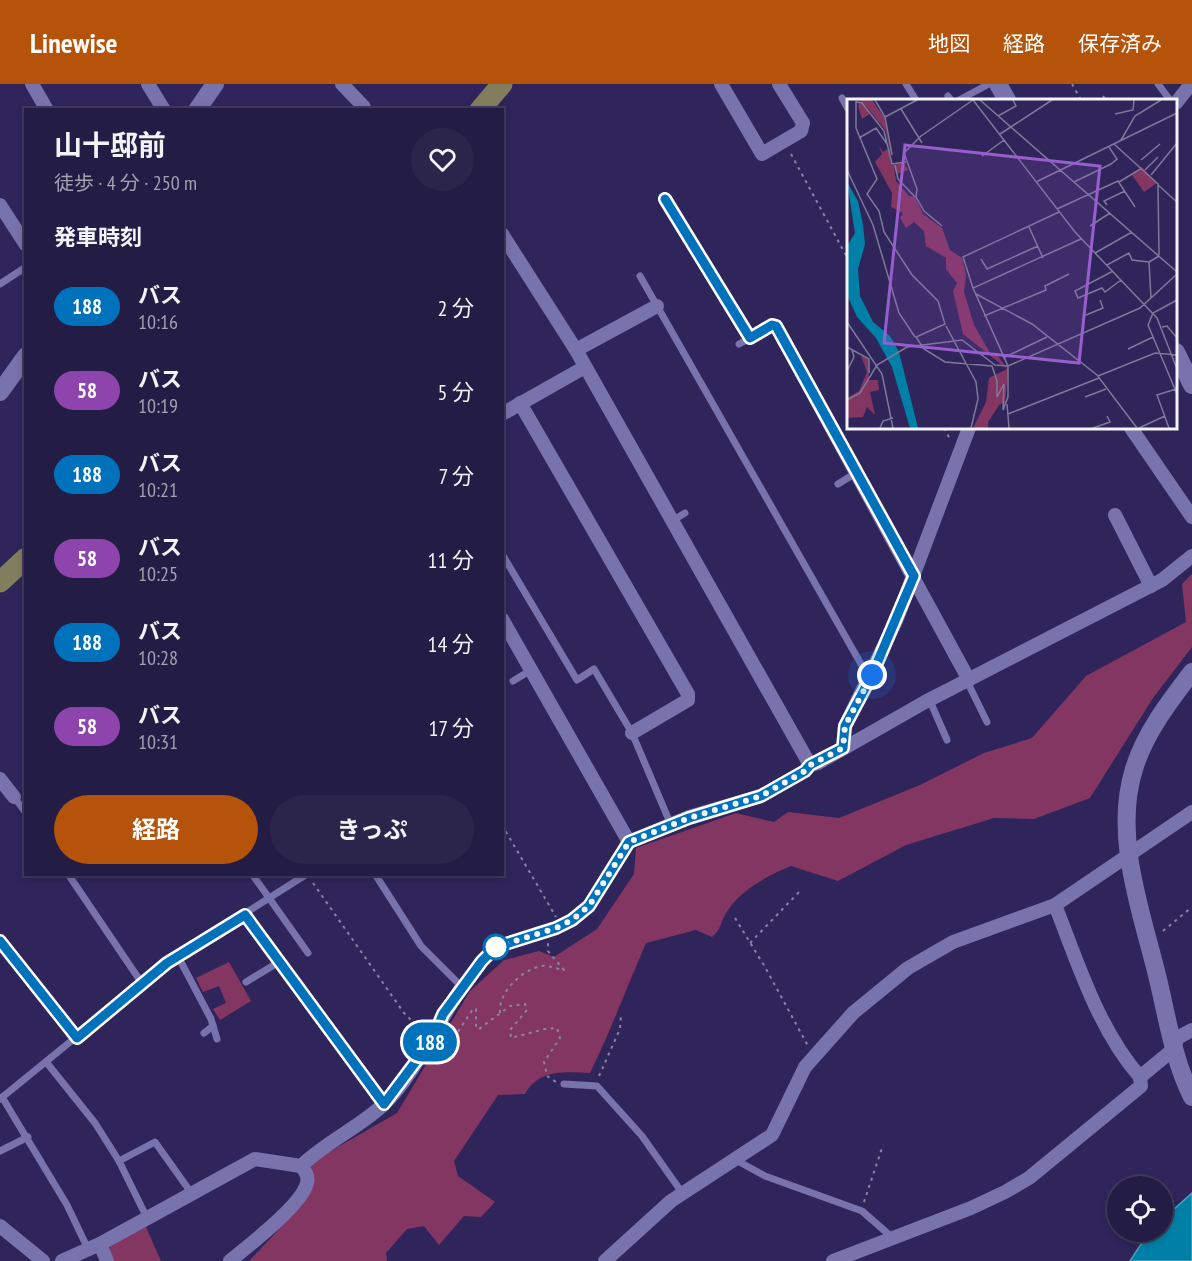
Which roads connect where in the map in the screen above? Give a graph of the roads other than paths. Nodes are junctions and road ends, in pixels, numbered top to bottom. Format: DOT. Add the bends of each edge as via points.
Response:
graph roads {
  1 [pos="32,84"];
  2 [pos="148,84"];
  3 [pos="215,84"];
  4 [pos="342,84"];
  5 [pos="502,84"];
  6 [pos="721,84"];
  7 [pos="779,84"];
  8 [pos="906,84"];
  9 [pos="1158,84"];
  10 [pos="1191,84"];
  11 [pos="1001,89"];
  12 [pos="842,98"];
  13 [pos="915,99"];
  14 [pos="963,99"];
  15 [pos="1169,99"];
  16 [pos="1177,102"];
  17 [pos="847,106"];
  18 [pos="364,107"];
  19 [pos="46,108"];
  20 [pos="163,108"];
  21 [pos="198,108"];
  22 [pos="482,108"];
  23 [pos="672,204"];
  24 [pos="0,205"];
  25 [pos="504,237"];
  26 [pos="24,242"];
  27 [pos="24,268"];
  28 [pos="640,276"];
  29 [pos="0,284"];
  30 [pos="657,306"];
  31 [pos="576,350"];
  32 [pos="1177,354"];
  33 [pos="24,359"];
  34 [pos="585,367"];
  35 [pos="1192,385"];
  36 [pos="0,392"];
  37 [pos="520,403"];
  38 [pos="504,413"];
  39 [pos="969,429"];
  40 [pos="1132,429"];
  41 [pos="856,473"];
  42 [pos="838,484"];
  43 [pos="685,513"];
  44 [pos="1192,518"];
  45 [pos="672,521"];
  46 [pos="1115,523"];
  47 [pos="1192,556"];
  48 [pos="504,557"];
  49 [pos="24,560"];
  50 [pos="914,576"];
  51 [pos="0,582"];
  52 [pos="1151,586"];
  53 [pos="504,624"];
  54 [pos="532,669"];
  55 [pos="1192,672"];
  56 [pos="872,675"];
  57 [pos="968,680"];
  58 [pos="513,681"];
  59 [pos="930,701"];
  60 [pos="984,720"];
  61 [pos="632,733"];
  62 [pos="947,740"];
  63 [pos="843,748"];
  64 [pos="810,765"];
  65 [pos="0,778"];
  66 [pos="14,797"];
  67 [pos="24,810"];
  68 [pos="1192,812"];
  69 [pos="671,825"];
  70 [pos="629,842"];
  71 [pos="69,876"];
  72 [pos="253,876"];
  73 [pos="305,876"];
  74 [pos="376,876"];
  75 [pos="268,899"];
  76 [pos="1055,905"];
  77 [pos="245,915"];
  78 [pos="0,941"];
  79 [pos="308,953"];
  80 [pos="176,957"];
  81 [pos="279,962"];
  82 [pos="141,982"];
  83 [pos="246,982"];
  84 [pos="462,987"];
  85 [pos="213,1026"];
  86 [pos="1192,1030"];
  87 [pos="204,1033"];
  88 [pos="77,1038"];
  89 [pos="217,1039"];
  90 [pos="1175,1048"];
  91 [pos="47,1063"];
  92 [pos="1140,1077"];
  93 [pos="564,1084"];
  94 [pos="1192,1097"];
  95 [pos="1,1098"];
  96 [pos="384,1104"];
  97 [pos="28,1137"];
  98 [pos="0,1151"];
  99 [pos="733,1158"];
  100 [pos="119,1161"];
  101 [pos="302,1166"];
  102 [pos="192,1194"];
  103 [pos="683,1194"];
  104 [pos="147,1218"];
  105 [pos="0,1227"];
  106 [pos="894,1239"];
  107 [pos="94,1247"];
  108 [pos="38,1259"];
  109 [pos="62,1261"];
  110 [pos="107,1261"];
  111 [pos="230,1261"];
  112 [pos="605,1261"];
  113 [pos="833,1261"];
  1 -- 19 [label="street"];
  2 -- 20 [label="street"];
  3 -- 21 [label="street"];
  4 -- 18 [label="street"];
  5 -- 22 [label="main road"];
  6 -- 7 [label="street" via="762,154 801,131 803,123"];
  8 -- 13 [label="lane"];
  9 -- 15 [label="lane"];
  10 -- 16 [label="street"];
  11 -- 14 [label="lane"];
  12 -- 17 [label="lane"];
  23 -- 41 [label="street" via="705,273 745,341 776,326"];
  24 -- 26 [label="street"];
  25 -- 31 [label="street"];
  27 -- 29 [label="lane"];
  28 -- 30 [label="lane"];
  30 -- 31 [label="street"];
  30 -- 56 [label="lane" via="817,590 861,664"];
  31 -- 34 [label="street"];
  32 -- 35 [label="street"];
  33 -- 36 [label="street"];
  34 -- 37 [label="street"];
  34 -- 45 [label="street"];
  37 -- 38 [label="street"];
  37 -- 61 [label="street" via="688,694 688,700"];
  39 -- 50 [label="street"];
  40 -- 44 [label="street"];
  41 -- 42 [label="lane"];
  41 -- 50 [label="street"];
  43 -- 45 [label="lane"];
  45 -- 64 [label="street"];
  46 -- 52 [label="street"];
  47 -- 52 [label="street"];
  48 -- 61 [label="lane" via="578,680 594,669"];
  49 -- 51 [label="main road"];
  50 -- 56 [label="street"];
  50 -- 57 [label="street"];
  52 -- 57 [label="street"];
  53 -- 54 [label="street"];
  54 -- 58 [label="lane"];
  54 -- 70 [label="street"];
  55 -- 90 [label="street" via="1144,742 1127,801 1131,868"];
  56 -- 63 [label="street" via="845,726"];
  57 -- 59 [label="street"];
  57 -- 60 [label="lane"];
  59 -- 62 [label="lane"];
  59 -- 63 [label="street"];
  61 -- 69 [label="lane"];
  63 -- 64 [label="street"];
  64 -- 69 [label="street" via="761,796"];
  65 -- 66 [label="street"];
  66 -- 67 [label="lane"];
  68 -- 76 [label="street"];
  69 -- 70 [label="street"];
  70 -- 84 [label="lane" via="589,906 572,920 496,947"];
  71 -- 82 [label="lane"];
  72 -- 75 [label="lane"];
  73 -- 75 [label="lane"];
  74 -- 84 [label="lane" via="421,946"];
  75 -- 77 [label="lane"];
  75 -- 79 [label="lane"];
  76 -- 92 [label="street" via="1104,1023"];
  76 -- 99 [label="street" via="932,953 908,968 853,1013 805,1067 772,1135"];
  77 -- 80 [label="lane"];
  77 -- 81 [label="lane"];
  78 -- 88 [label="lane"];
  80 -- 82 [label="lane"];
  80 -- 85 [label="lane"];
  81 -- 83 [label="lane"];
  81 -- 96 [label="lane"];
  82 -- 88 [label="lane"];
  84 -- 96 [label="street" via="443,1014 432,1040"];
  85 -- 87 [label="lane"];
  85 -- 89 [label="lane"];
  86 -- 90 [label="street" via="1177,1038"];
  88 -- 91 [label="lane"];
  90 -- 92 [label="street"];
  90 -- 94 [label="street"];
  91 -- 95 [label="lane"];
  91 -- 100 [label="lane" via="95,1123"];
  92 -- 106 [label="street" via="1141,1086 1029,1178 971,1208"];
  93 -- 103 [label="lane" via="597,1086 642,1136"];
  95 -- 97 [label="lane"];
  96 -- 101 [label="street"];
  97 -- 98 [label="lane"];
  97 -- 107 [label="lane"];
  99 -- 103 [label="street"];
  99 -- 106 [label="lane" via="765,1176 862,1211"];
  100 -- 102 [label="lane" via="155,1142"];
  100 -- 104 [label="lane"];
  101 -- 102 [label="street" via="255,1159"];
  101 -- 111 [label="street" via="308,1176 307,1185 295,1203"];
  102 -- 104 [label="street"];
  103 -- 112 [label="street"];
  104 -- 107 [label="street"];
  105 -- 108 [label="street"];
  106 -- 113 [label="street"];
  107 -- 109 [label="street"];
  107 -- 110 [label="street"];
}
